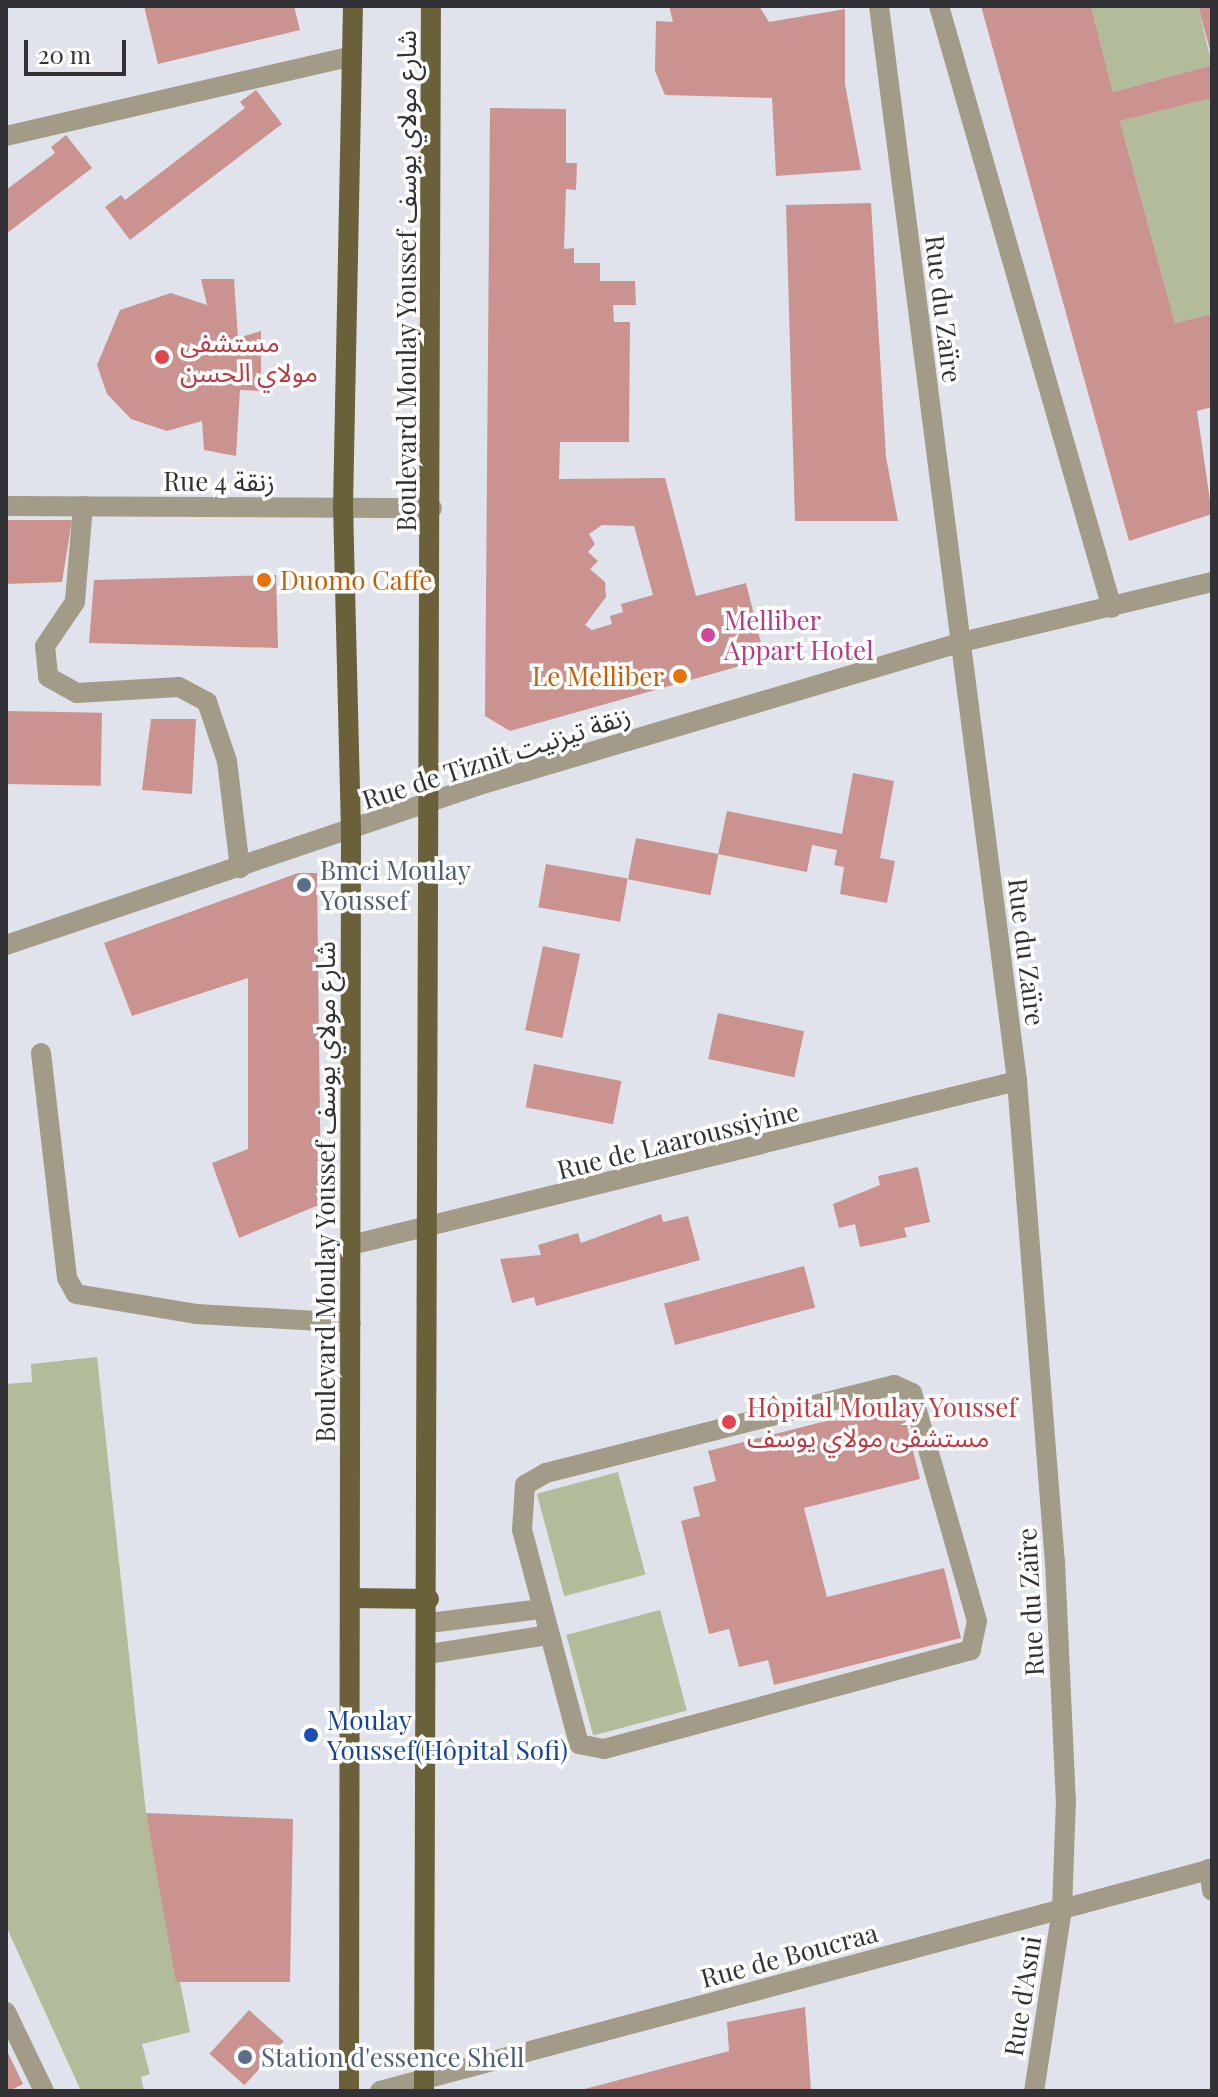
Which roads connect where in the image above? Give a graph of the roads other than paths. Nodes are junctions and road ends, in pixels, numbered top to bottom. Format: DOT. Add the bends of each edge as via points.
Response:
graph roads {
  1 [pos="353,6"];
  2 [pos="431,6"];
  3 [pos="879,6"];
  4 [pos="939,6"];
  5 [pos="352,56"];
  6 [pos="6,136"];
  7 [pos="6,506"];
  8 [pos="83,506"];
  9 [pos="343,507"];
  10 [pos="432,508"];
  11 [pos="1212,582"];
  12 [pos="1112,608"];
  13 [pos="962,642"];
  14 [pos="434,802"];
  15 [pos="351,832"];
  16 [pos="240,868"];
  17 [pos="6,945"];
  18 [pos="41,1053"];
  19 [pos="1017,1081"];
  20 [pos="431,1229"];
  21 [pos="351,1245"];
  22 [pos="351,1323"];
  23 [pos="351,1598"];
  24 [pos="429,1599"];
  25 [pos="542,1609"];
  26 [pos="429,1623"];
  27 [pos="548,1635"];
  28 [pos="429,1654"];
  29 [pos="1210,1869"];
  30 [pos="1212,1891"];
  31 [pos="1062,1909"];
  32 [pos="6,2012"];
  33 [pos="424,2085"];
  34 [pos="44,2091"];
  35 [pos="349,2091"];
  36 [pos="380,2091"];
  37 [pos="1034,2091"];
  1 -- 5 [label="main road, Boulevard Moulay Youssef شارع مولاي يوسف"];
  2 -- 10 [label="main road, Boulevard Moulay Youssef شارع مولاي يوسف"];
  3 -- 13 [label="street, Rue du Zaïre"];
  4 -- 12 [label="street"];
  5 -- 6 [label="street"];
  5 -- 9 [label="main road, Boulevard Moulay Youssef شارع مولاي يوسف"];
  7 -- 8 [label="street, Rue 4 زنقة"];
  8 -- 9 [label="street, Rue 4 زنقة"];
  8 -- 16 [label="street" via="75,602 45,646 48,677 77,693 179,687 207,702 227,761"];
  9 -- 10 [label="street, Rue 4 زنقة"];
  9 -- 15 [label="main road, Boulevard Moulay Youssef شارع مولاي يوسف"];
  10 -- 14 [label="main road, Boulevard Moulay Youssef شارع مولاي يوسف"];
  11 -- 12 [label="street, Rue de Tiznit زنقة تيزنيت"];
  12 -- 13 [label="street, Rue de Tiznit زنقة تيزنيت"];
  13 -- 14 [label="street, Rue de Tiznit زنقة تيزنيت"];
  13 -- 19 [label="street, Rue du Zaïre"];
  14 -- 15 [label="street, Rue de Tiznit زنقة تيزنيت"];
  14 -- 20 [label="main road, Boulevard Moulay Youssef شارع مولاي يوسف"];
  15 -- 16 [label="street, Rue de Tiznit زنقة تيزنيت"];
  15 -- 21 [label="main road, Boulevard Moulay Youssef شارع مولاي يوسف"];
  16 -- 17 [label="street, Rue de Tiznit زنقة تيزنيت"];
  18 -- 22 [label="street" via="67,1278 76,1294 183,1313"];
  19 -- 20 [label="street, Rue de Laaroussiyine"];
  19 -- 31 [label="street, Rue du Zaïre" via="1055,1562 1066,1800"];
  20 -- 21 [label="street, Rue de Laaroussiyine"];
  20 -- 24 [label="main road, Boulevard Moulay Youssef شارع مولاي يوسف"];
  21 -- 22 [label="main road, Boulevard Moulay Youssef شارع مولاي يوسف"];
  22 -- 23 [label="main road, Boulevard Moulay Youssef شارع مولاي يوسف"];
  23 -- 24 [label="main road"];
  23 -- 35 [label="main road, Boulevard Moulay Youssef شارع مولاي يوسف"];
  24 -- 26 [label="main road, Boulevard Moulay Youssef شارع مولاي يوسف"];
  25 -- 26 [label="street"];
  25 -- 27 [label="street"];
  25 -- 27 [label="street" via="520,1512 525,1485 535,1477 894,1385 912,1393 978,1633 971,1650 604,1749 579,1744 574,1735"];
  26 -- 28 [label="main road, Boulevard Moulay Youssef شارع مولاي يوسف"];
  27 -- 28 [label="street"];
  28 -- 33 [label="main road, Boulevard Moulay Youssef شارع مولاي يوسف"];
  29 -- 30 [label="street"];
  29 -- 31 [label="street, Rue de Boucraa"];
  31 -- 33 [label="street, Rue de Boucraa"];
  31 -- 37 [label="street, Rue d'Asni"];
  32 -- 34 [label="street"];
  33 -- 36 [label="street, Rue de Boucraa"];
}
